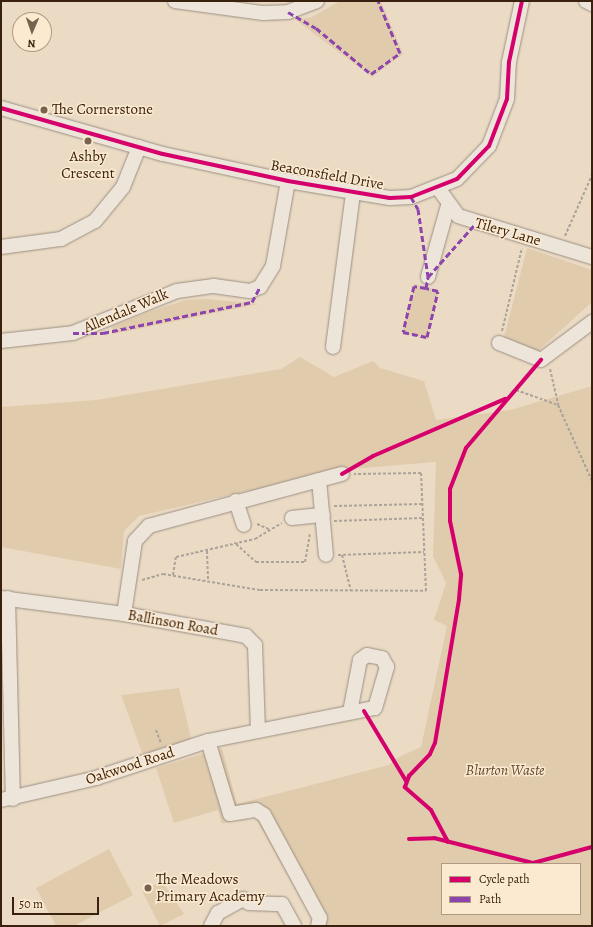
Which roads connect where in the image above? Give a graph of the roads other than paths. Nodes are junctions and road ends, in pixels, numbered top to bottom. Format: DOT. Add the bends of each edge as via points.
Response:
graph roads {
  1 [pos="175,1"];
  2 [pos="317,1"];
  3 [pos="522,1"];
  4 [pos="586,1"];
  5 [pos="592,4"];
  6 [pos="1,108"];
  7 [pos="139,147"];
  8 [pos="288,181"];
  9 [pos="438,188"];
  10 [pos="353,194"];
  11 [pos="448,206"];
  12 [pos="1,248"];
  13 [pos="592,257"];
  14 [pos="428,277"];
  15 [pos="592,322"];
  16 [pos="1,341"];
  17 [pos="499,343"];
  18 [pos="333,347"];
  19 [pos="342,474"];
  20 [pos="319,480"];
  21 [pos="236,501"];
  22 [pos="320,515"];
  23 [pos="292,518"];
  24 [pos="244,525"];
  25 [pos="326,555"];
  26 [pos="4,598"];
  27 [pos="124,614"];
  28 [pos="6,699"];
  29 [pos="350,712"];
  30 [pos="258,731"];
  31 [pos="208,741"];
  32 [pos="7,799"];
  33 [pos="211,926"];
  34 [pos="294,926"];
  35 [pos="318,926"];
  1 -- 2 [label="street" via="263,13 288,12"];
  3 -- 9 [label="street, Beaconsfield Drive" via="509,62 507,98 499,125 476,163"];
  4 -- 5 [label="street"];
  6 -- 7 [label="street, Beaconsfield Drive"];
  7 -- 8 [label="street, Beaconsfield Drive"];
  7 -- 12 [label="street" via="123,187 95,221 61,239"];
  8 -- 10 [label="street, Beaconsfield Drive"];
  8 -- 16 [label="street, Allendale Walk" via="273,266 260,286 250,291 214,286 177,291 73,334"];
  9 -- 10 [label="street, Beaconsfield Drive" via="390,198"];
  9 -- 11 [label="street, Tilery Lane"];
  10 -- 18 [label="street"];
  11 -- 13 [label="street, Tilery Lane" via="458,216 475,224"];
  11 -- 14 [label="street"];
  15 -- 17 [label="street" via="541,360"];
  19 -- 20 [label="street"];
  20 -- 21 [label="street"];
  20 -- 22 [label="street"];
  21 -- 24 [label="street"];
  21 -- 27 [label="street" via="149,526 138,535"];
  22 -- 23 [label="street"];
  22 -- 25 [label="street"];
  26 -- 27 [label="street, Ballinson Road"];
  26 -- 28 [label="street"];
  27 -- 30 [label="street, Ballinson Road" via="250,639 255,645"];
  28 -- 32 [label="street"];
  29 -- 30 [label="street, Oakwood Road"];
  30 -- 31 [label="street, Oakwood Road"];
  31 -- 32 [label="street, Oakwood Road" via="96,778"];
  31 -- 35 [label="street" via="230,814 256,810 264,815 320,918"];
  33 -- 34 [label="street" via="218,913 242,899 249,903 270,901 282,904"];
}
